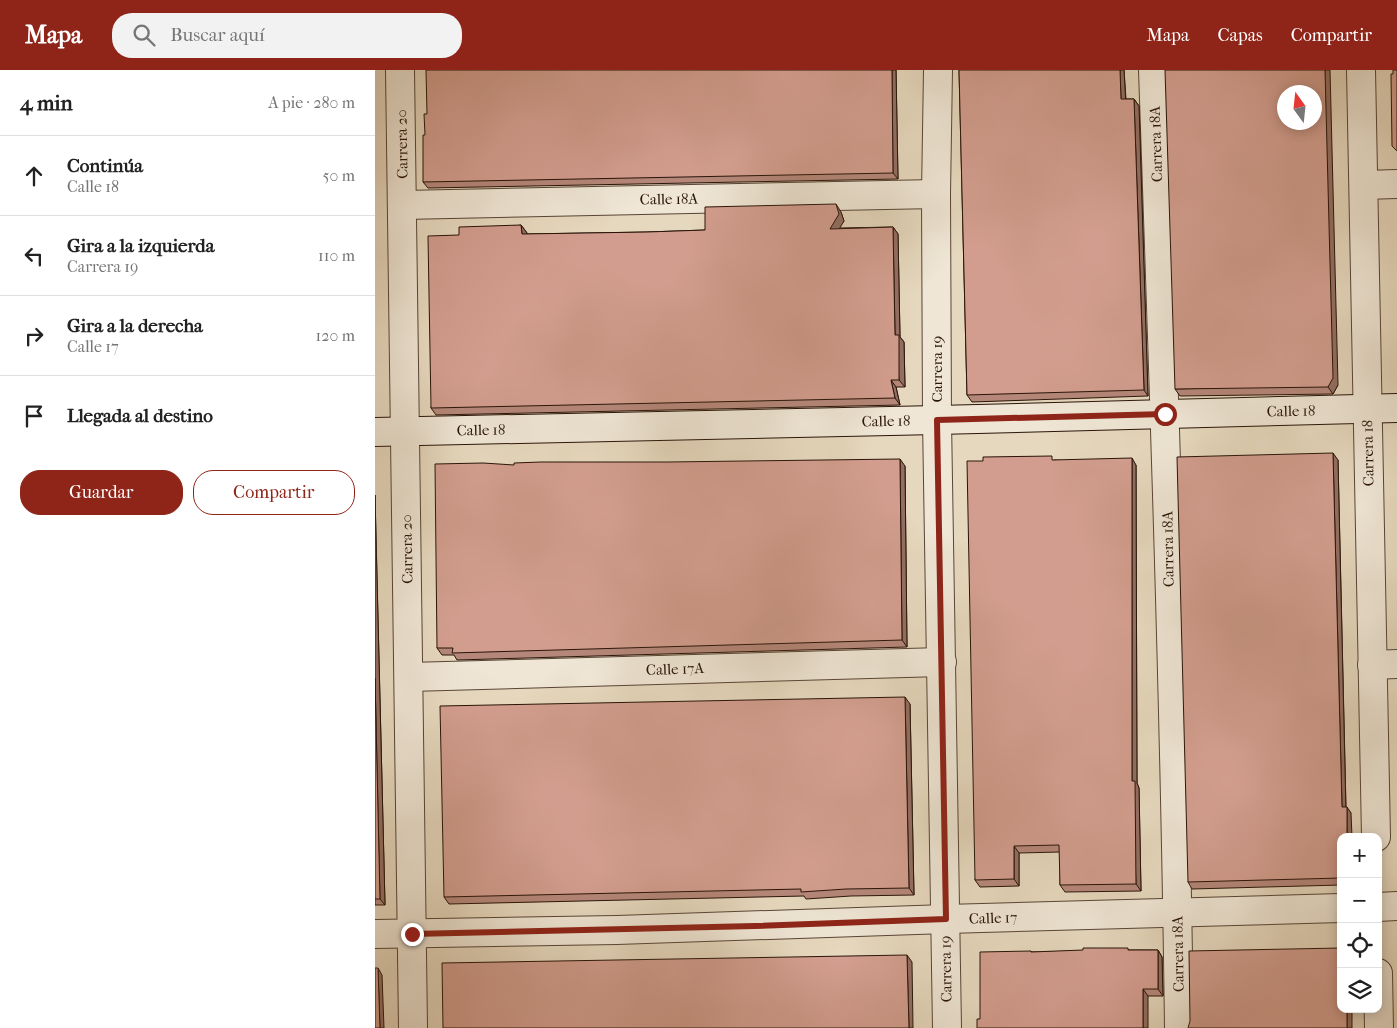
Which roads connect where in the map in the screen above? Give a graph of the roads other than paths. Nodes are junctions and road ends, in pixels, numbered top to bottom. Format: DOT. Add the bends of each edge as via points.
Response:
graph roads {
  1 [pos="400,70"];
  2 [pos="938,70"];
  3 [pos="1153,70"];
  4 [pos="1361,70"];
  5 [pos="1364,184"];
  6 [pos="1397,184"];
  7 [pos="936,194"];
  8 [pos="403,205"];
  9 [pos="1397,408"];
  10 [pos="1368,409"];
  11 [pos="1165,414"];
  12 [pos="937,420"];
  13 [pos="375,432"];
  14 [pos="405,432"];
  15 [pos="942,662"];
  16 [pos="1385,664"];
  17 [pos="409,676"];
  18 [pos="1376,833"];
  19 [pos="1397,906"];
  20 [pos="1382,907"];
  21 [pos="1337,908"];
  22 [pos="1177,912"];
  23 [pos="946,919"];
  24 [pos="375,934"];
  25 [pos="412,934"];
  26 [pos="1379,1013"];
  27 [pos="413,1028"];
  28 [pos="947,1028"];
  29 [pos="1179,1028"];
  30 [pos="1379,1028"];
  1 -- 8 [label="street, Carrera 20"];
  2 -- 7 [label="street, Carrera 19"];
  3 -- 11 [label="street, Carrera 18A"];
  4 -- 5 [label="street, Carrera 18"];
  5 -- 6 [label="street"];
  5 -- 10 [label="street, Carrera 18"];
  7 -- 8 [label="street, Calle 18A"];
  7 -- 12 [label="street, Carrera 19"];
  8 -- 14 [label="street, Carrera 20"];
  9 -- 10 [label="street, Calle 18"];
  10 -- 11 [label="street, Calle 18"];
  10 -- 16 [label="street, Carrera 18"];
  11 -- 12 [label="street, Calle 18"];
  11 -- 22 [label="street, Carrera 18A"];
  12 -- 14 [label="street, Calle 18"];
  12 -- 15 [label="street, Carrera 19"];
  13 -- 14 [label="street, Calle 18"];
  14 -- 17 [label="street, Carrera 20"];
  15 -- 17 [label="street, Calle 17A"];
  15 -- 23 [label="street, Carrera 19"];
  16 -- 18 [label="street, Carrera 18"];
  17 -- 25 [label="street, Carrera 20"];
  19 -- 20 [label="street"];
  21 -- 22 [label="street, Calle 17"];
  22 -- 23 [label="street, Calle 17"];
  22 -- 29 [label="street, Carrera 18A"];
  23 -- 25 [label="street, Calle 17"];
  23 -- 28 [label="street, Carrera 19"];
  24 -- 25 [label="street, Calle 17"];
  25 -- 27 [label="street, Carrera 20"];
  26 -- 30 [label="street"];
}
